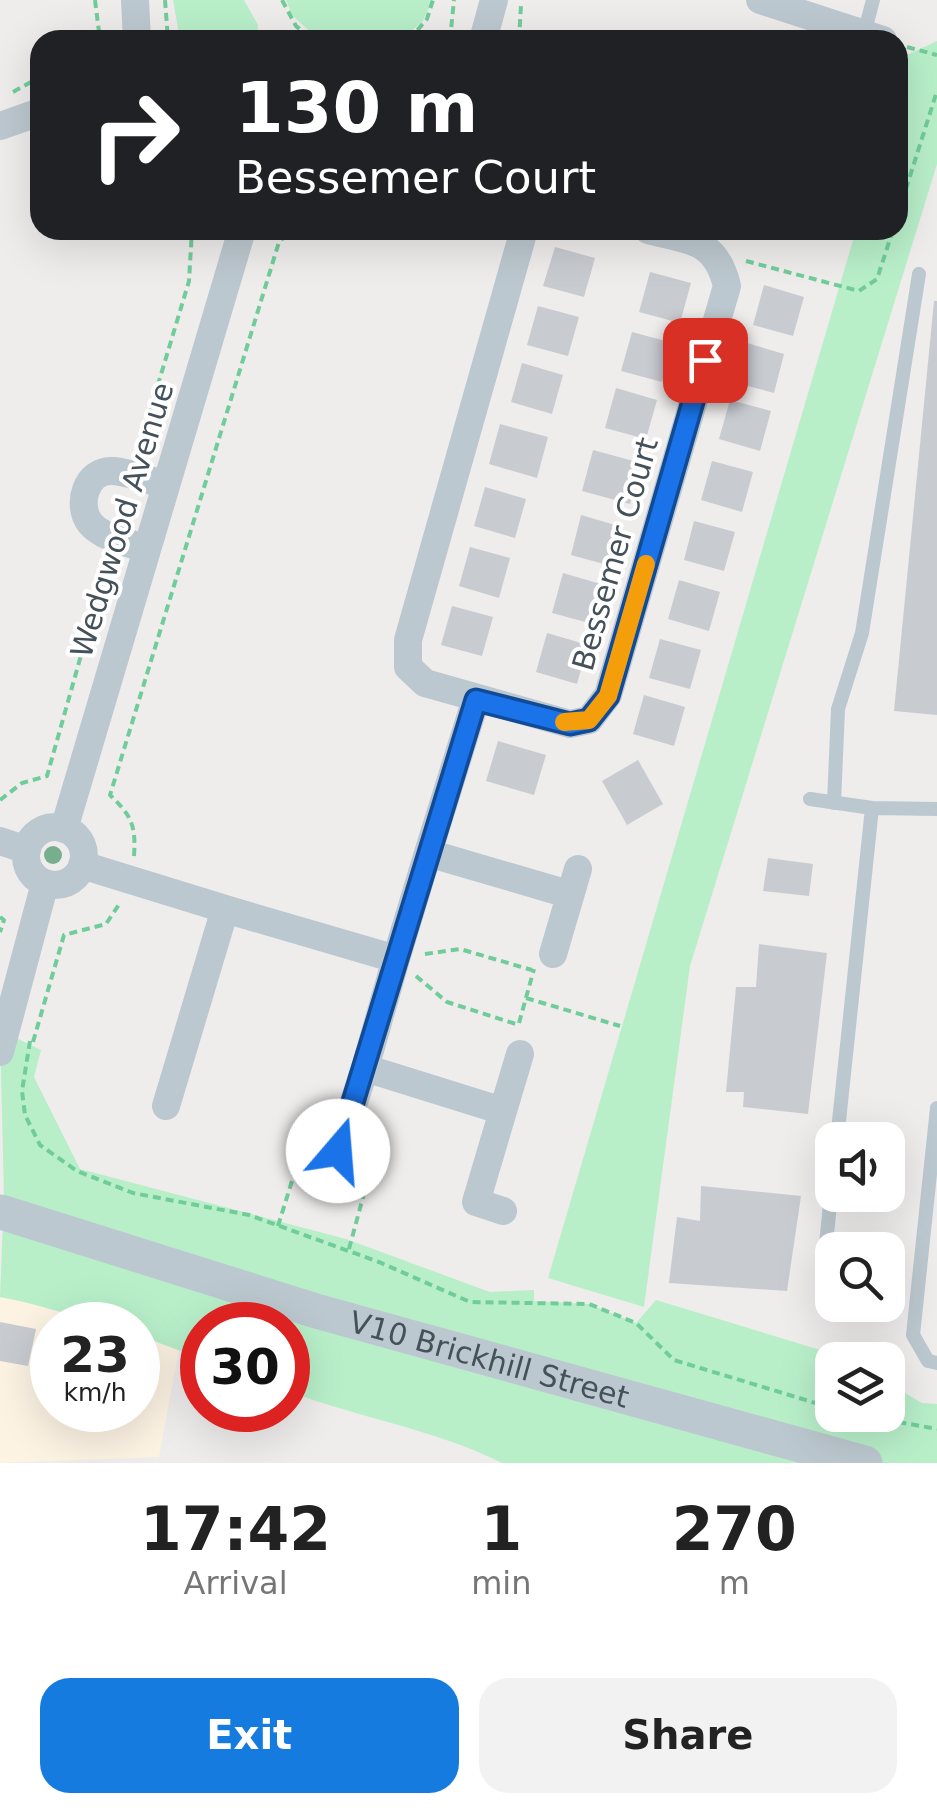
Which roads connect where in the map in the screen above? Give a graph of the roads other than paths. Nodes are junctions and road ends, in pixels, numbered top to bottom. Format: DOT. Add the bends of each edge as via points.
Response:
graph roads {
  1 [pos="134,0"];
  2 [pos="494,0"];
  3 [pos="760,0"];
  4 [pos="873,0"];
  5 [pos="136,30"];
  6 [pos="486,30"];
  7 [pos="852,30"];
  8 [pos="873,30"];
  9 [pos="30,116"];
  10 [pos="0,126"];
  11 [pos="239,240"];
  12 [pos="521,240"];
  13 [pos="684,240"];
  14 [pos="919,274"];
  15 [pos="166,486"];
  16 [pos="147,549"];
  17 [pos="476,700"];
  18 [pos="810,799"];
  19 [pos="834,802"];
  20 [pos="872,808"];
  21 [pos="937,809"];
  22 [pos="64,828"];
  23 [pos="13,846"];
  24 [pos="428,854"];
  25 [pos="82,865"];
  26 [pos="45,884"];
  27 [pos="225,909"];
  28 [pos="396,959"];
  29 [pos="543,963"];
  30 [pos="13,1042"];
  31 [pos="520,1054"];
  32 [pos="365,1068"];
  33 [pos="166,1106"];
  34 [pos="937,1108"];
  35 [pos="503,1111"];
  36 [pos="839,1122"];
  37 [pos="338,1151"];
  38 [pos="303,1157"];
  39 [pos="368,1162"];
  40 [pos="0,1179"];
  41 [pos="503,1211"];
  42 [pos="1,1213"];
  43 [pos="937,1364"];
  44 [pos="865,1463"];
  1 -- 5 [label="street"];
  2 -- 6 [label="street"];
  3 -- 7 [label="street"];
  4 -- 8 [label="lane"];
  9 -- 10 [label="street"];
  11 -- 15 [label="street, Wedgwood Avenue"];
  12 -- 17 [label="street, Bessemer Court" via="408,640 408,667 425,683"];
  13 -- 17 [label="street, Bessemer Court" via="705,246 721,261 727,286 608,696 589,720 570,724"];
  14 -- 19 [label="lane" via="862,633 838,709"];
  15 -- 16 [label="street, Wedgwood Avenue"];
  15 -- 16 [label="street" via="114,470 93,478 86,489 90,523"];
  16 -- 22 [label="street, Wedgwood Avenue"];
  17 -- 24 [label="street"];
  18 -- 19 [label="lane"];
  19 -- 20 [label="lane"];
  20 -- 21 [label="lane"];
  20 -- 36 [label="lane"];
  22 -- 23 [label="street"];
  22 -- 25 [label="street" via="78,839"];
  23 -- 26 [label="street"];
  24 -- 28 [label="street"];
  24 -- 29 [label="street" via="574,881"];
  25 -- 26 [label="street" via="68,882"];
  25 -- 27 [label="street"];
  26 -- 30 [label="street"];
  27 -- 28 [label="street"];
  27 -- 33 [label="street"];
  28 -- 32 [label="street"];
  31 -- 35 [label="street"];
  32 -- 35 [label="street"];
  32 -- 37 [label="street"];
  34 -- 43 [label="lane" via="914,1336 928,1361"];
  35 -- 41 [label="street" via="476,1202"];
  37 -- 38 [label="street"];
  37 -- 39 [label="street"];
  40 -- 42 [label="street"];
  42 -- 44 [label="street, V10 Brickhill Street" via="316,1311"];
}
